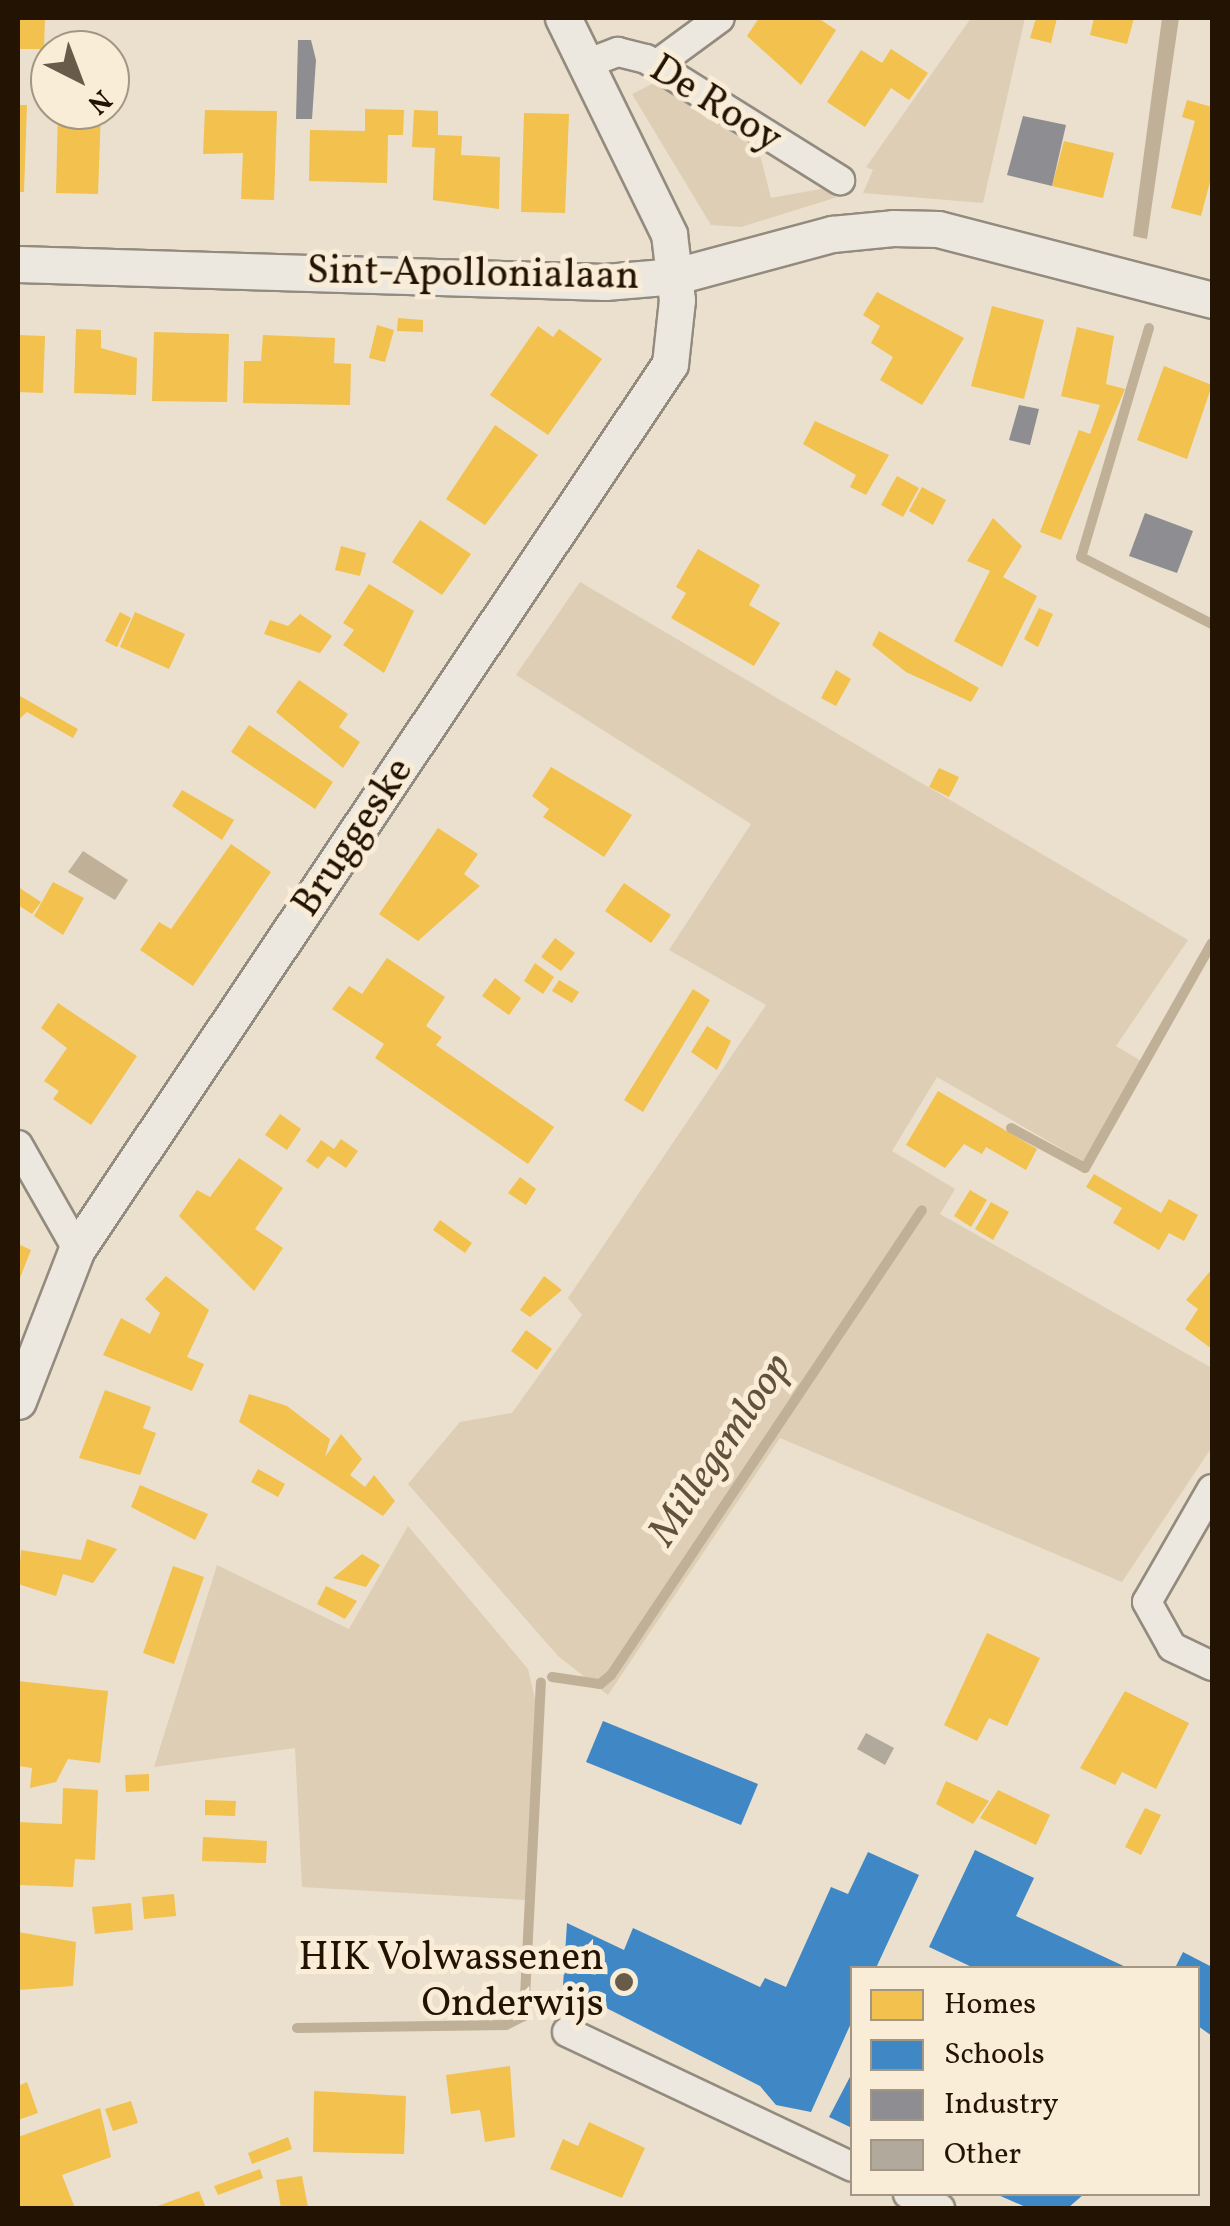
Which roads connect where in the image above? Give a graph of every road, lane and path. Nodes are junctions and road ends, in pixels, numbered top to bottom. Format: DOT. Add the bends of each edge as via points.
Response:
graph roads {
  1 [pos="563,18"];
  2 [pos="720,18"];
  3 [pos="586,64"];
  4 [pos="656,65"];
  5 [pos="840,180"];
  6 [pos="18,264"];
  7 [pos="676,276"];
  8 [pos="1212,300"];
  9 [pos="18,1145"];
  10 [pos="77,1249"];
  11 [pos="18,1401"];
  12 [pos="1212,1489"];
  13 [pos="1212,1666"];
  14 [pos="567,2032"];
  15 [pos="850,2167"];
  16 [pos="913,2196"];
  17 [pos="940,2208"];
  1 -- 3 [label="street, De Rooy"];
  2 -- 4 [label="street"];
  3 -- 4 [label="street, De Rooy" via="618,52"];
  3 -- 7 [label="street, De Rooy" via="659,202"];
  4 -- 5 [label="street, De Rooy"];
  6 -- 7 [label="street, Sint-Apollonialaan" via="605,282"];
  7 -- 8 [label="street, Sint-Apollonialaan" via="832,234 938,229"];
  7 -- 10 [label="street, Bruggeske" via="677,338 659,385"];
  9 -- 10 [label="street"];
  10 -- 11 [label="street, Bruggeske"];
  12 -- 13 [label="street" via="1147,1602 1172,1647"];
  14 -- 15 [label="street"];
  16 -- 17 [label="street"];
}
